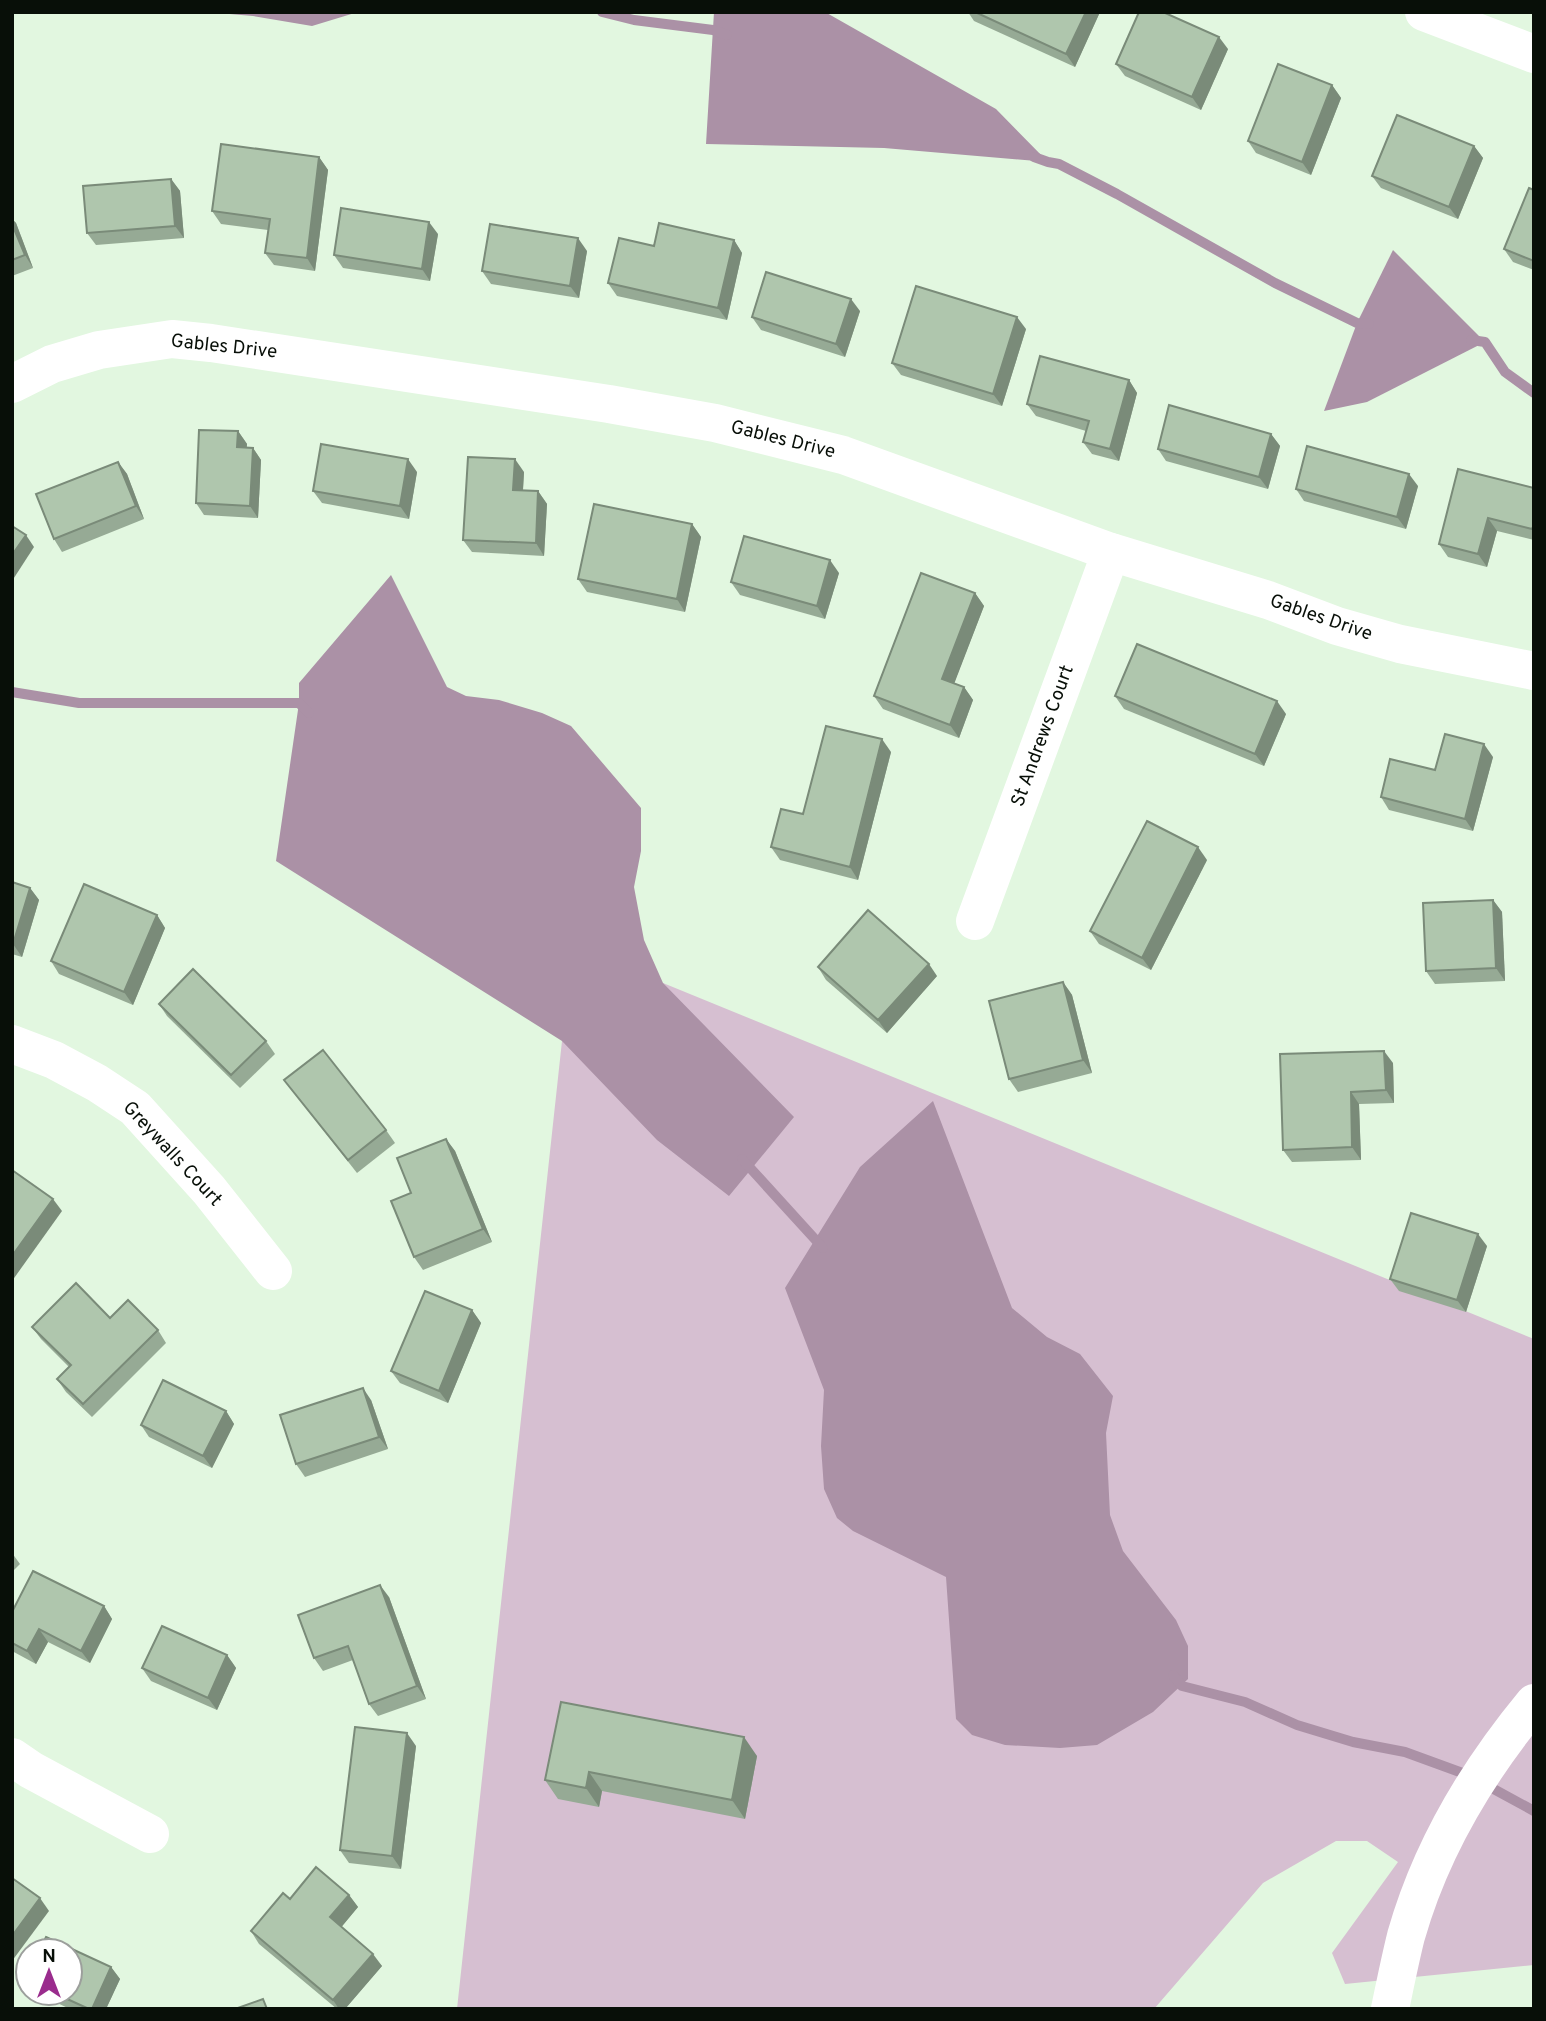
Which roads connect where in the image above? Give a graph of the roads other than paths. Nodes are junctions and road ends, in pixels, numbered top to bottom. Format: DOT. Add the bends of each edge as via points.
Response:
graph roads {
  1 [pos="1424,12"];
  2 [pos="1534,54"];
  3 [pos="12,384"];
  4 [pos="1111,552"];
  5 [pos="1534,671"];
  6 [pos="975,920"];
  7 [pos="12,1044"];
  8 [pos="273,1271"];
  9 [pos="1534,1703"];
  10 [pos="12,1757"];
  11 [pos="150,1834"];
  12 [pos="1390,2009"];
  1 -- 2 [label="street"];
  3 -- 4 [label="street, Gables Drive" via="99,349 172,339 211,343 715,423 843,455"];
  4 -- 5 [label="street, Gables Drive" via="1400,644"];
  4 -- 6 [label="street, St Andrews Court"];
  7 -- 8 [label="street, Greywalls Court" via="54,1060 135,1108"];
  9 -- 12 [label="street" via="1464,1799 1431,1865 1407,1935"];
  10 -- 11 [label="street"];
}
